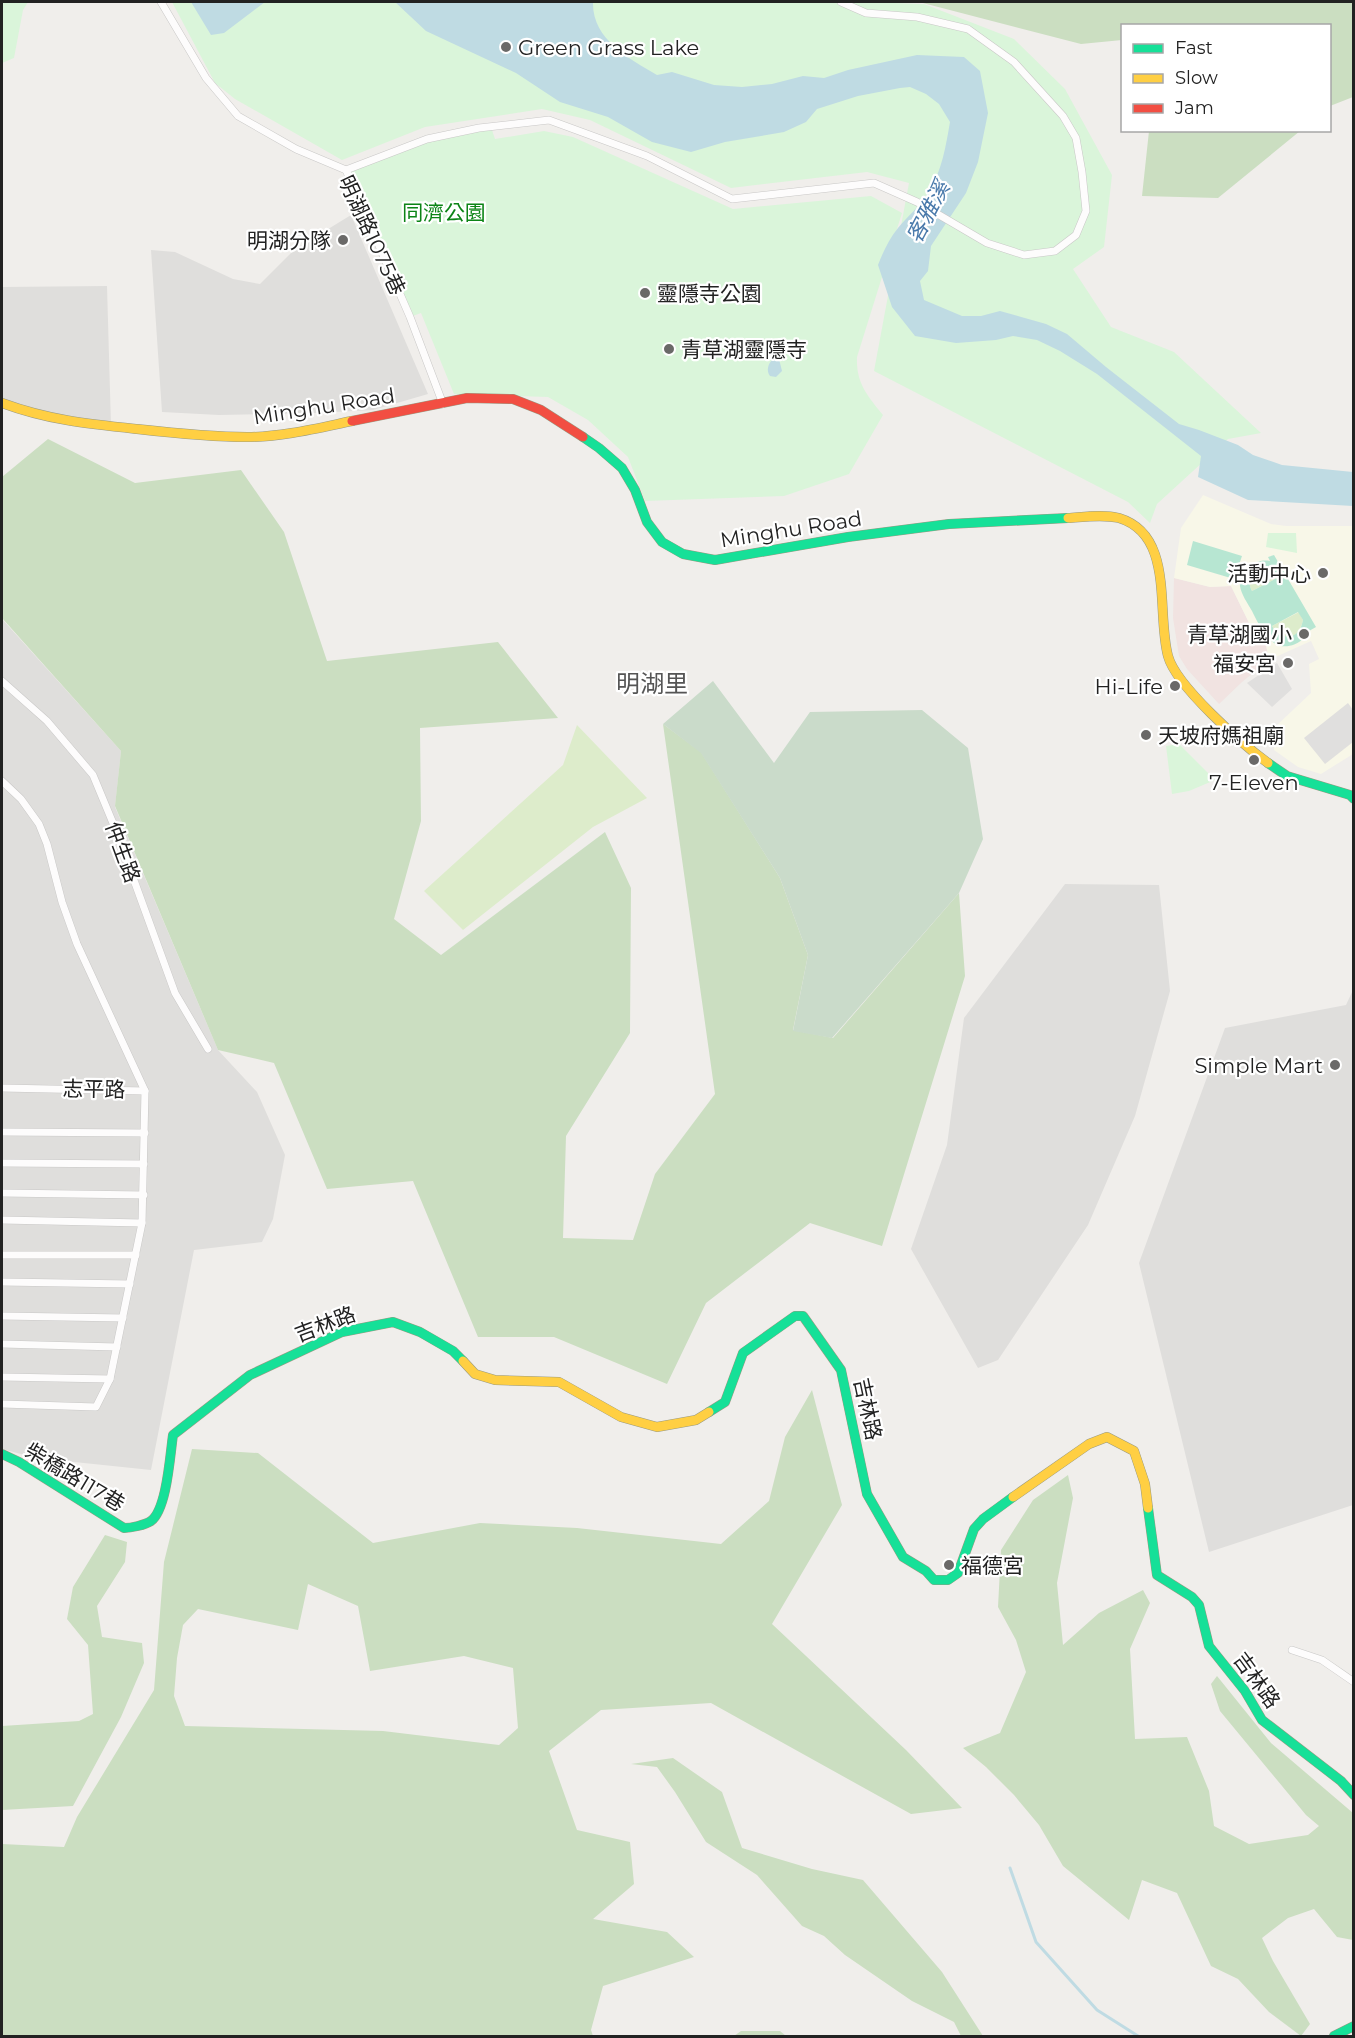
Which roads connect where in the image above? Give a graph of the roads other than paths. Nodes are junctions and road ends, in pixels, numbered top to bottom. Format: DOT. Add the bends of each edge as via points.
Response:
graph roads {
  1 [pos="161,2"];
  2 [pos="841,2"];
  3 [pos="346,170"];
  4 [pos="2,403"];
  5 [pos="443,404"];
  6 [pos="2,681"];
  7 [pos="2,781"];
  8 [pos="1353,799"];
  9 [pos="208,1049"];
  10 [pos="2,1088"];
  11 [pos="145,1091"];
  12 [pos="2,1132"];
  13 [pos="145,1133"];
  14 [pos="2,1163"];
  15 [pos="144,1164"];
  16 [pos="2,1193"];
  17 [pos="144,1195"];
  18 [pos="2,1220"];
  19 [pos="142,1223"];
  20 [pos="2,1255"];
  21 [pos="136,1255"];
  22 [pos="2,1282"];
  23 [pos="130,1284"];
  24 [pos="2,1316"];
  25 [pos="123,1318"];
  26 [pos="2,1344"];
  27 [pos="117,1347"];
  28 [pos="2,1377"];
  29 [pos="110,1379"];
  30 [pos="2,1404"];
  31 [pos="2,1454"];
  32 [pos="130,1528"];
  33 [pos="1292,1650"];
  34 [pos="1353,1682"];
  35 [pos="1353,1795"];
  36 [pos="1353,2026"];
  37 [pos="1334,2037"];
  1 -- 3 [label="street, 明湖路1075巷" via="206,78 238,116 296,149"];
  2 -- 3 [label="street" via="866,13 916,17 968,29 1014,62 1063,116 1076,138 1086,211 1076,235 1055,251 1024,255 987,243 917,202 874,183 732,199 647,156 549,120 427,139"];
  3 -- 5 [label="street, 明湖路1075巷"];
  4 -- 5 [label="street, Minghu Road" via="64,422 249,437"];
  5 -- 8 [label="street, Minghu Road" via="467,398 513,399 541,410 622,468 647,522 662,542 683,554 715,560 949,524 1088,516 1118,518 1137,527 1149,539 1156,555 1168,658 1189,691 1247,748 1287,776"];
  6 -- 9 [label="street, 仲生路" via="47,721 93,775 175,993"];
  7 -- 11 [label="street" via="39,824 77,944"];
  10 -- 11 [label="street, 志平路"];
  11 -- 13 [label="street, 志平路"];
  12 -- 13 [label="street, 志平路"];
  13 -- 15 [label="street, 志平路"];
  14 -- 15 [label="street"];
  15 -- 17 [label="street, 志平路"];
  16 -- 17 [label="street"];
  17 -- 19 [label="street, 志平路"];
  18 -- 19 [label="street"];
  19 -- 21 [label="street, 志平路"];
  20 -- 21 [label="street"];
  21 -- 23 [label="street, 志平路"];
  22 -- 23 [label="street"];
  23 -- 25 [label="street, 志平路"];
  24 -- 25 [label="street"];
  25 -- 27 [label="street, 志平路"];
  26 -- 27 [label="street"];
  27 -- 29 [label="street, 志平路"];
  28 -- 29 [label="street"];
  29 -- 30 [label="street, 志平路" via="96,1407"];
  31 -- 32 [label="street, 柴橋路117巷" via="124,1528"];
  32 -- 35 [label="street, 吉林路" via="151,1521 161,1506 173,1435 250,1376 342,1332 393,1322 420,1332 453,1352 475,1374 495,1380 559,1382 621,1417 657,1428 696,1420 725,1402 742,1353 795,1316 803,1316 842,1370 867,1494 903,1557 934,1580 948,1580 958,1573 974,1529 982,1520 1089,1444 1107,1437 1134,1451 1145,1484 1157,1575 1199,1605 1209,1646 1245,1690 1262,1720 1341,1781"];
  33 -- 34 [label="street" via="1322,1660"];
  36 -- 37 [label="street"];
}
